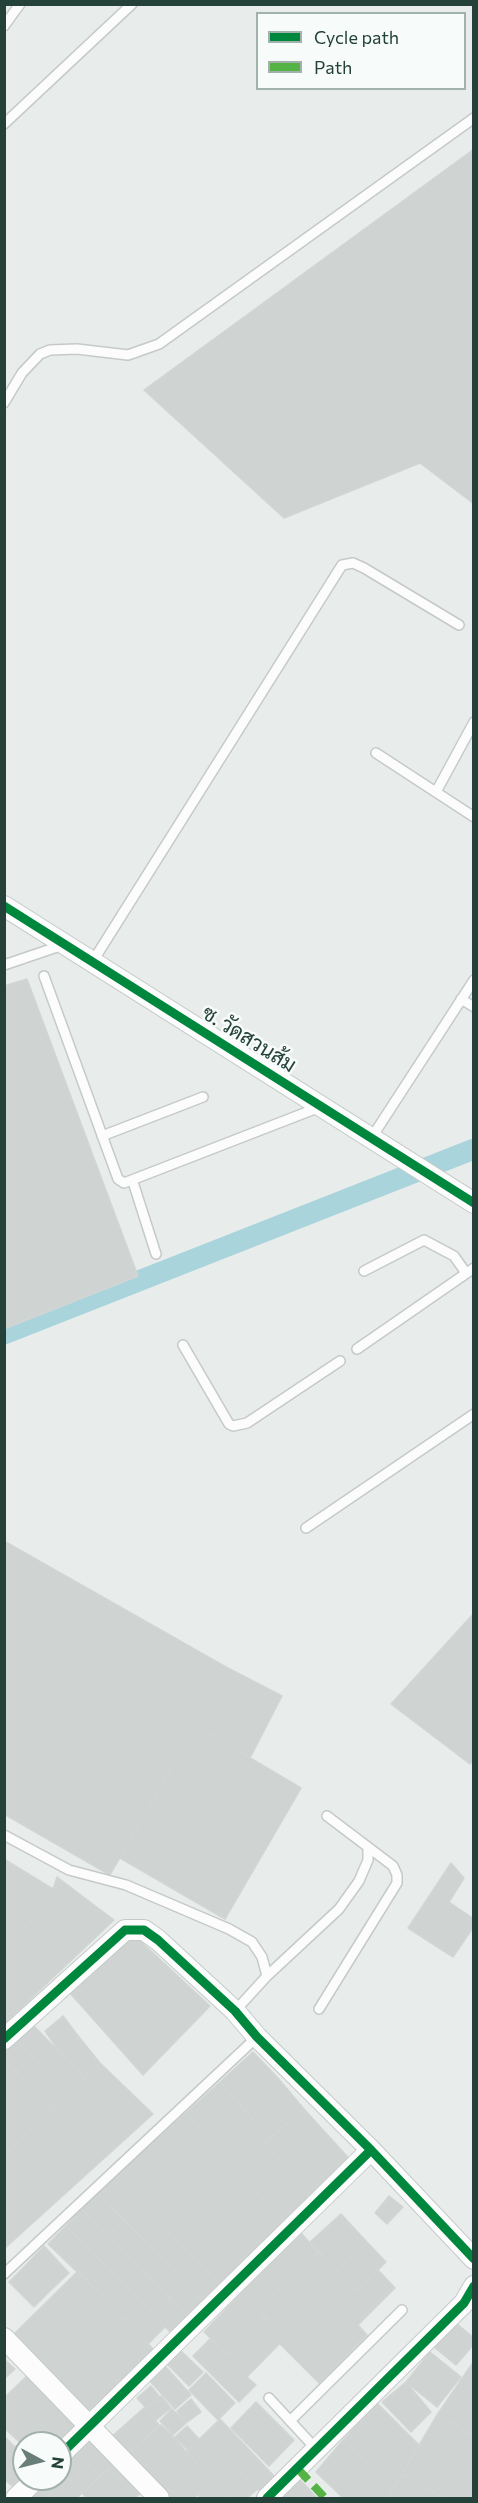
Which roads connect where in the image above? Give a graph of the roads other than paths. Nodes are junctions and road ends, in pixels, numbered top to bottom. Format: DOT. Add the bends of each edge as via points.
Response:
graph roads {
  1 [pos="20,4"];
  2 [pos="132,4"];
  3 [pos="4,26"];
  4 [pos="474,118"];
  5 [pos="4,124"];
  6 [pos="4,403"];
  7 [pos="459,625"];
  8 [pos="474,722"];
  9 [pos="376,753"];
  10 [pos="436,792"];
  11 [pos="474,817"];
  12 [pos="4,906"];
  13 [pos="65,944"];
  14 [pos="93,961"];
  15 [pos="4,965"];
  16 [pos="44,976"];
  17 [pos="474,980"];
  18 [pos="461,999"];
  19 [pos="474,1006"];
  20 [pos="203,1097"];
  21 [pos="322,1106"];
  22 [pos="102,1136"];
  23 [pos="372,1137"];
  24 [pos="133,1182"];
  25 [pos="474,1203"];
  26 [pos="156,1254"];
  27 [pos="364,1271"];
  28 [pos="470,1271"];
  29 [pos="183,1345"];
  30 [pos="357,1349"];
  31 [pos="340,1361"];
  32 [pos="474,1414"];
  33 [pos="306,1528"];
  34 [pos="327,1816"];
  35 [pos="4,1835"];
  36 [pos="368,1847"];
  37 [pos="267,1976"];
  38 [pos="319,2009"];
  39 [pos="235,2011"];
  40 [pos="257,2037"];
  41 [pos="4,2038"];
  42 [pos="371,2150"];
  43 [pos="474,2259"];
  44 [pos="4,2274"];
  45 [pos="474,2286"];
  46 [pos="402,2310"];
  47 [pos="4,2338"];
  48 [pos="269,2398"];
  49 [pos="290,2421"];
  50 [pos="90,2426"];
  51 [pos="72,2444"];
  52 [pos="317,2450"];
  53 [pos="159,2499"];
  54 [pos="267,2499"];
  1 -- 3 [label="lane"];
  2 -- 5 [label="lane"];
  4 -- 6 [label="lane" via="159,344 128,355 50,350 40,354 22,373"];
  7 -- 14 [label="lane" via="364,568 353,563 342,565"];
  8 -- 10 [label="lane"];
  9 -- 10 [label="lane"];
  10 -- 11 [label="lane"];
  12 -- 13 [label="street, ซ. วัดสวนส้ม"];
  13 -- 14 [label="street, ซ. วัดสวนส้ม"];
  13 -- 15 [label="lane"];
  14 -- 21 [label="street, ซ. วัดสวนส้ม"];
  16 -- 22 [label="lane"];
  17 -- 18 [label="lane"];
  18 -- 19 [label="lane"];
  18 -- 23 [label="lane"];
  20 -- 22 [label="lane"];
  21 -- 23 [label="street, ซ. วัดสวนส้ม"];
  21 -- 24 [label="lane"];
  22 -- 24 [label="lane" via="118,1179"];
  23 -- 25 [label="street, ซ. วัดสวนส้ม"];
  24 -- 26 [label="lane"];
  27 -- 28 [label="lane" via="424,1240 454,1256"];
  28 -- 30 [label="lane"];
  29 -- 31 [label="lane" via="233,1426 247,1423"];
  32 -- 33 [label="lane"];
  34 -- 36 [label="lane"];
  35 -- 37 [label="lane" via="69,1869 126,1885 230,1929 252,1942 262,1957"];
  36 -- 37 [label="lane" via="368,1860 359,1881 339,1909"];
  36 -- 38 [label="lane" via="393,1866 397,1883"];
  37 -- 39 [label="lane"];
  39 -- 40 [label="street"];
  39 -- 41 [label="street" via="159,1940 135,1928 125,1930"];
  40 -- 42 [label="street"];
  40 -- 44 [label="lane"];
  42 -- 43 [label="street"];
  42 -- 50 [label="street"];
  45 -- 52 [label="street" via="464,2303"];
  46 -- 49 [label="lane"];
  47 -- 50 [label="street"];
  48 -- 49 [label="lane"];
  49 -- 52 [label="lane"];
  50 -- 51 [label="street"];
  50 -- 53 [label="street"];
  52 -- 54 [label="street"];
}
